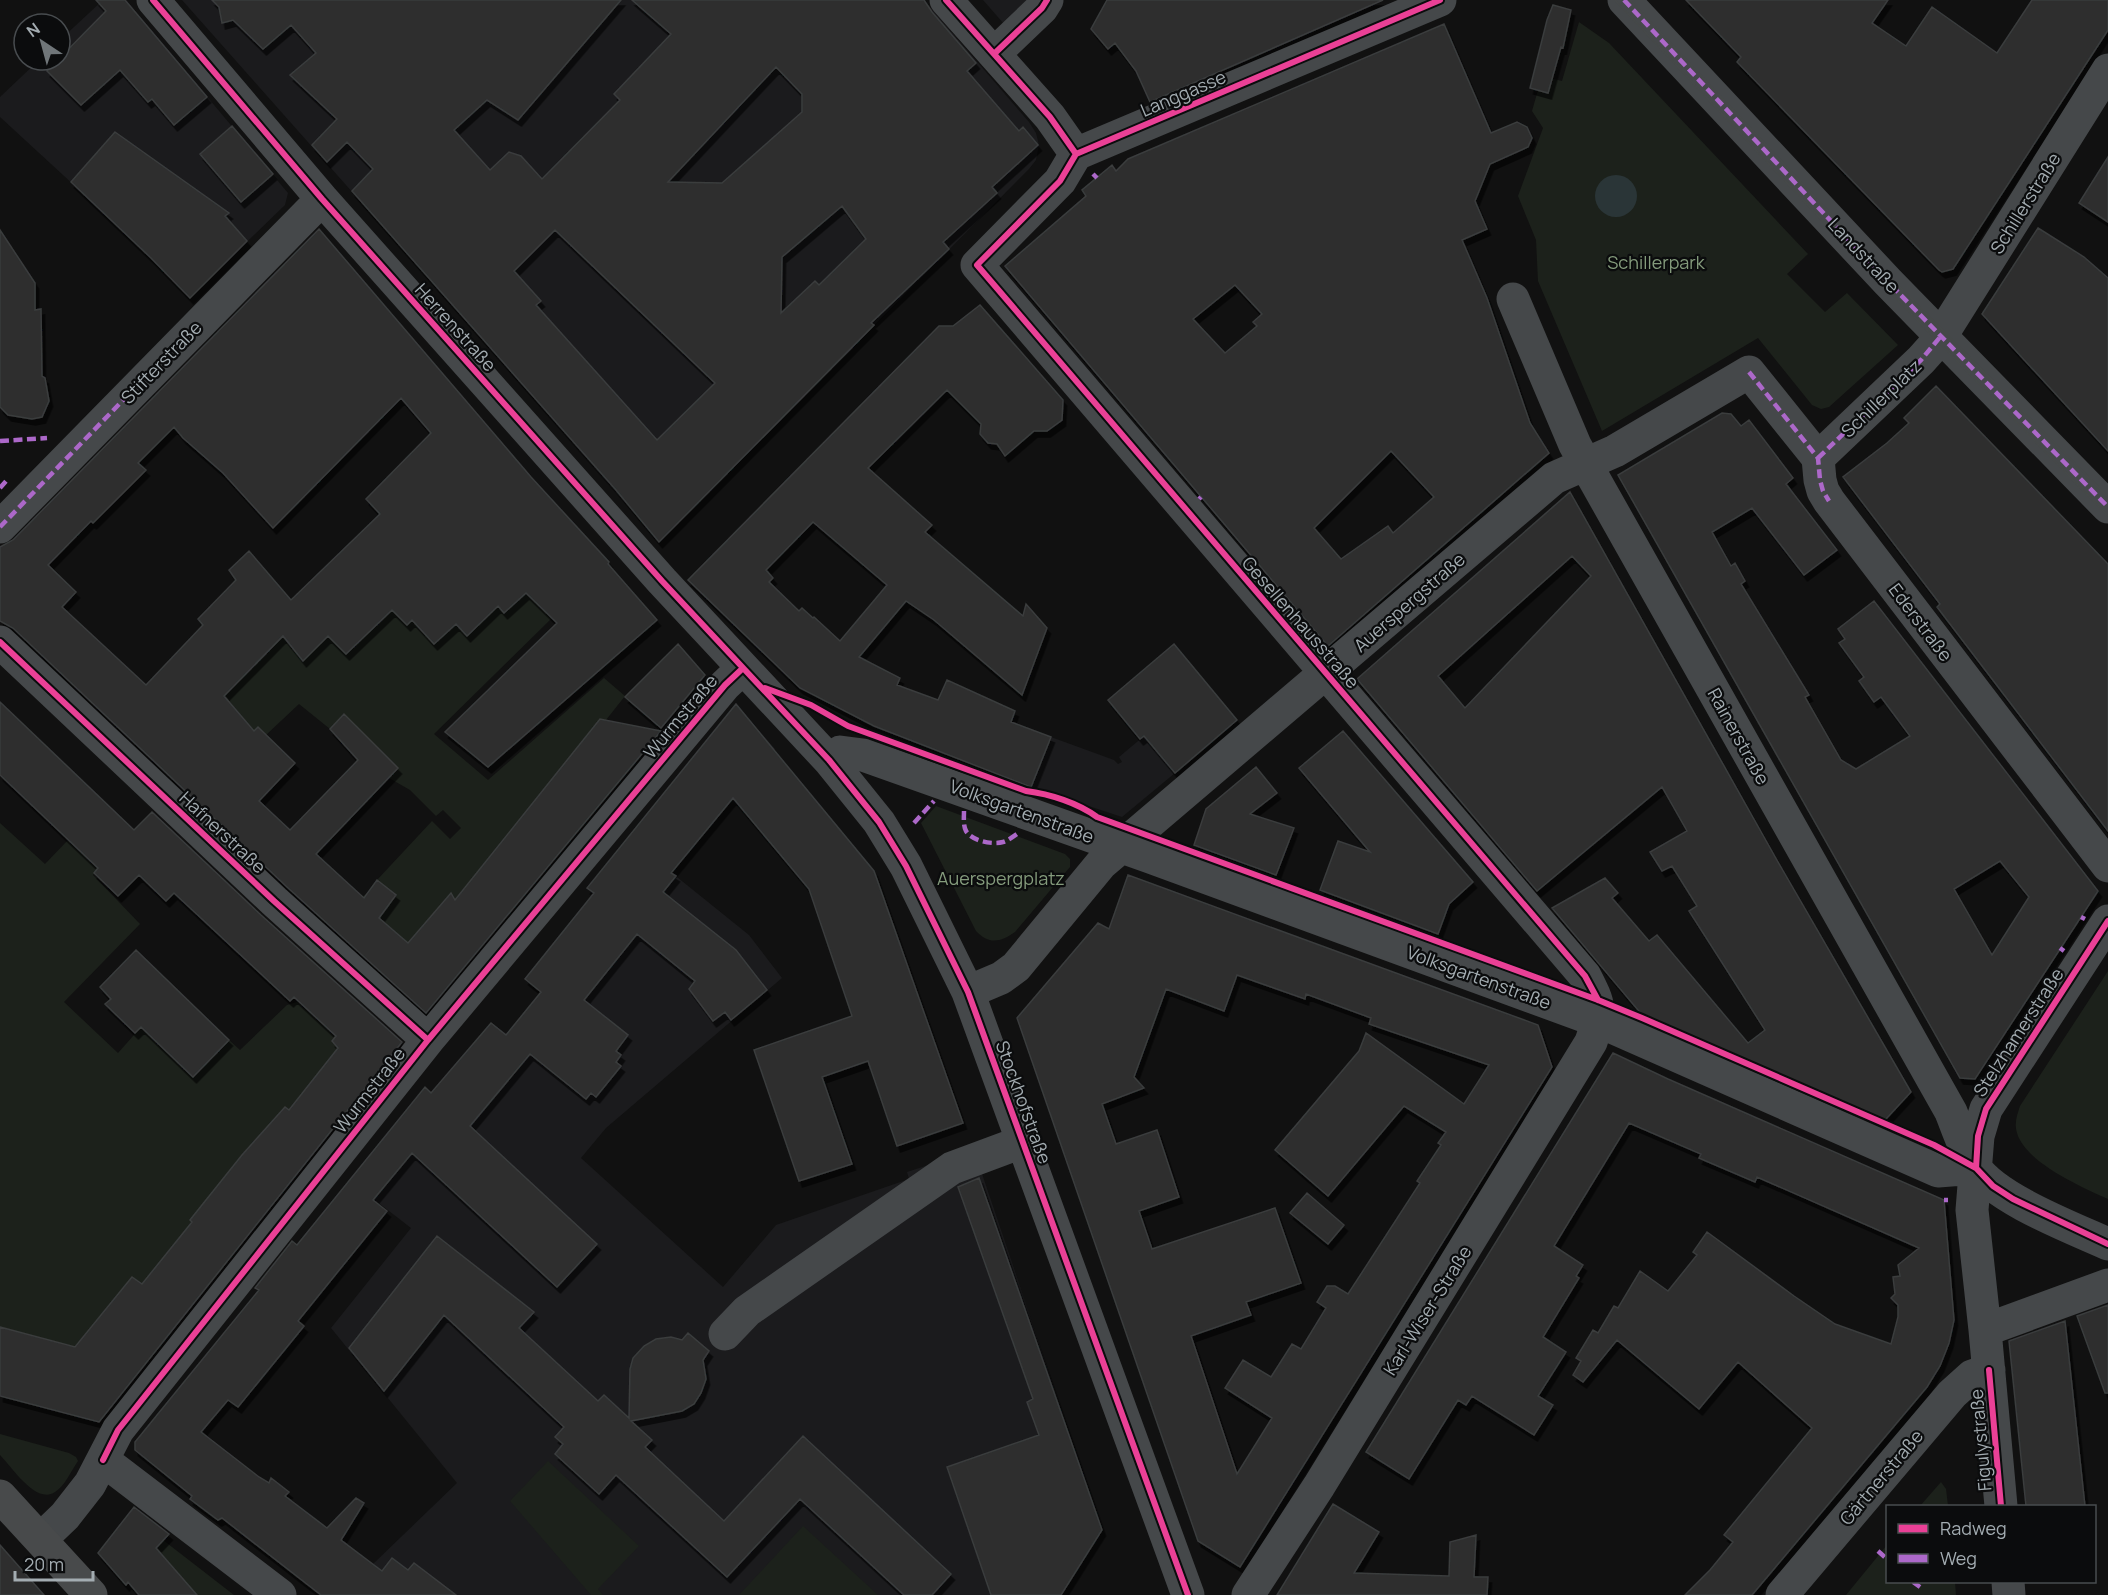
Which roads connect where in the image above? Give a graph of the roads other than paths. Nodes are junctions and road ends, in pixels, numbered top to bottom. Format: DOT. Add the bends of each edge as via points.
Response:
graph roads {
  1 [pos="153,0"];
  2 [pos="946,0"];
  3 [pos="1047,0"];
  4 [pos="1440,0"];
  5 [pos="1624,0"];
  6 [pos="994,54"];
  7 [pos="2108,70"];
  8 [pos="1076,154"];
  9 [pos="322,199"];
  10 [pos="1513,298"];
  11 [pos="1941,336"];
  12 [pos="1818,458"];
  13 [pos="1585,464"];
  14 [pos="2108,507"];
  15 [pos="0,526"];
  16 [pos="0,642"];
  17 [pos="743,668"];
  18 [pos="1326,673"];
  19 [pos="829,760"];
  20 [pos="1122,846"];
  21 [pos="2108,866"];
  22 [pos="2108,921"];
  23 [pos="968,992"];
  24 [pos="1598,1011"];
  25 [pos="428,1040"];
  26 [pos="1022,1142"];
  27 [pos="1976,1168"];
  28 [pos="2108,1244"];
  29 [pos="2108,1285"];
  30 [pos="1985,1330"];
  31 [pos="725,1334"];
  32 [pos="1989,1370"];
  33 [pos="103,1460"];
  34 [pos="0,1496"];
  35 [pos="2001,1505"];
  36 [pos="41,1539"];
  37 [pos="91,1595"];
  38 [pos="280,1595"];
  39 [pos="1188,1595"];
  40 [pos="1248,1595"];
  41 [pos="1782,1595"];
  1 -- 9 [label="street, Herrenstraße"];
  2 -- 6 [label="street"];
  3 -- 6 [label="street"];
  4 -- 8 [label="street, Langgasse"];
  5 -- 11 [label="street, Landstraße"];
  6 -- 8 [label="street" via="1050,117"];
  7 -- 11 [label="street, Schillerstraße"];
  8 -- 18 [label="street, Gesellenhausstraße" via="1060,182 976,266"];
  9 -- 15 [label="street, Stifterstraße"];
  9 -- 17 [label="street, Herrenstraße"];
  10 -- 13 [label="street, Rainerstraße"];
  11 -- 12 [label="street, Schillerplatz"];
  11 -- 14 [label="street, Landstraße"];
  12 -- 13 [label="street, Auerspergstraße" via="1749,372 1615,451"];
  12 -- 21 [label="street, Ederstraße" via="1820,480 1829,501"];
  13 -- 18 [label="street, Auerspergstraße" via="1554,478"];
  13 -- 27 [label="street, Rainerstraße" via="1939,1091"];
  16 -- 25 [label="street, Hafnerstraße" via="274,901"];
  17 -- 19 [label="street, Stockhofstraße"];
  17 -- 25 [label="street, Wurmstraße" via="717,694"];
  18 -- 20 [label="street, Auerspergstraße"];
  18 -- 24 [label="street, Gesellenhausstraße" via="1584,976"];
  19 -- 20 [label="street, Volksgartenstraße" via="840,752 863,755"];
  19 -- 23 [label="street, Stockhofstraße" via="879,822 906,866"];
  20 -- 23 [label="street, Auerspergstraße" via="1101,864 1016,967"];
  20 -- 24 [label="street, Volksgartenstraße"];
  22 -- 27 [label="street, Stelzhamerstraße" via="1986,1109 1978,1136"];
  23 -- 26 [label="street, Stockhofstraße"];
  24 -- 27 [label="street, Volksgartenstraße" via="1938,1171"];
  24 -- 40 [label="street, Karl-Wiser-Straße" via="1591,1042"];
  25 -- 33 [label="street, Wurmstraße" via="118,1430"];
  26 -- 31 [label="street" via="952,1168 747,1311"];
  26 -- 39 [label="street, Stockhofstraße"];
  27 -- 28 [label="street" via="2013,1199"];
  27 -- 30 [label="street" via="1972,1210"];
  29 -- 30 [label="street"];
  30 -- 32 [label="street, Figulystraße"];
  32 -- 35 [label="street, Figulystraße"];
  32 -- 41 [label="street, Gärtnerstraße" via="1972,1376 1952,1394"];
  33 -- 36 [label="street, Wurmstraße" via="79,1500"];
  33 -- 38 [label="street"];
  34 -- 36 [label="main road"];
  36 -- 37 [label="main road"];
}
